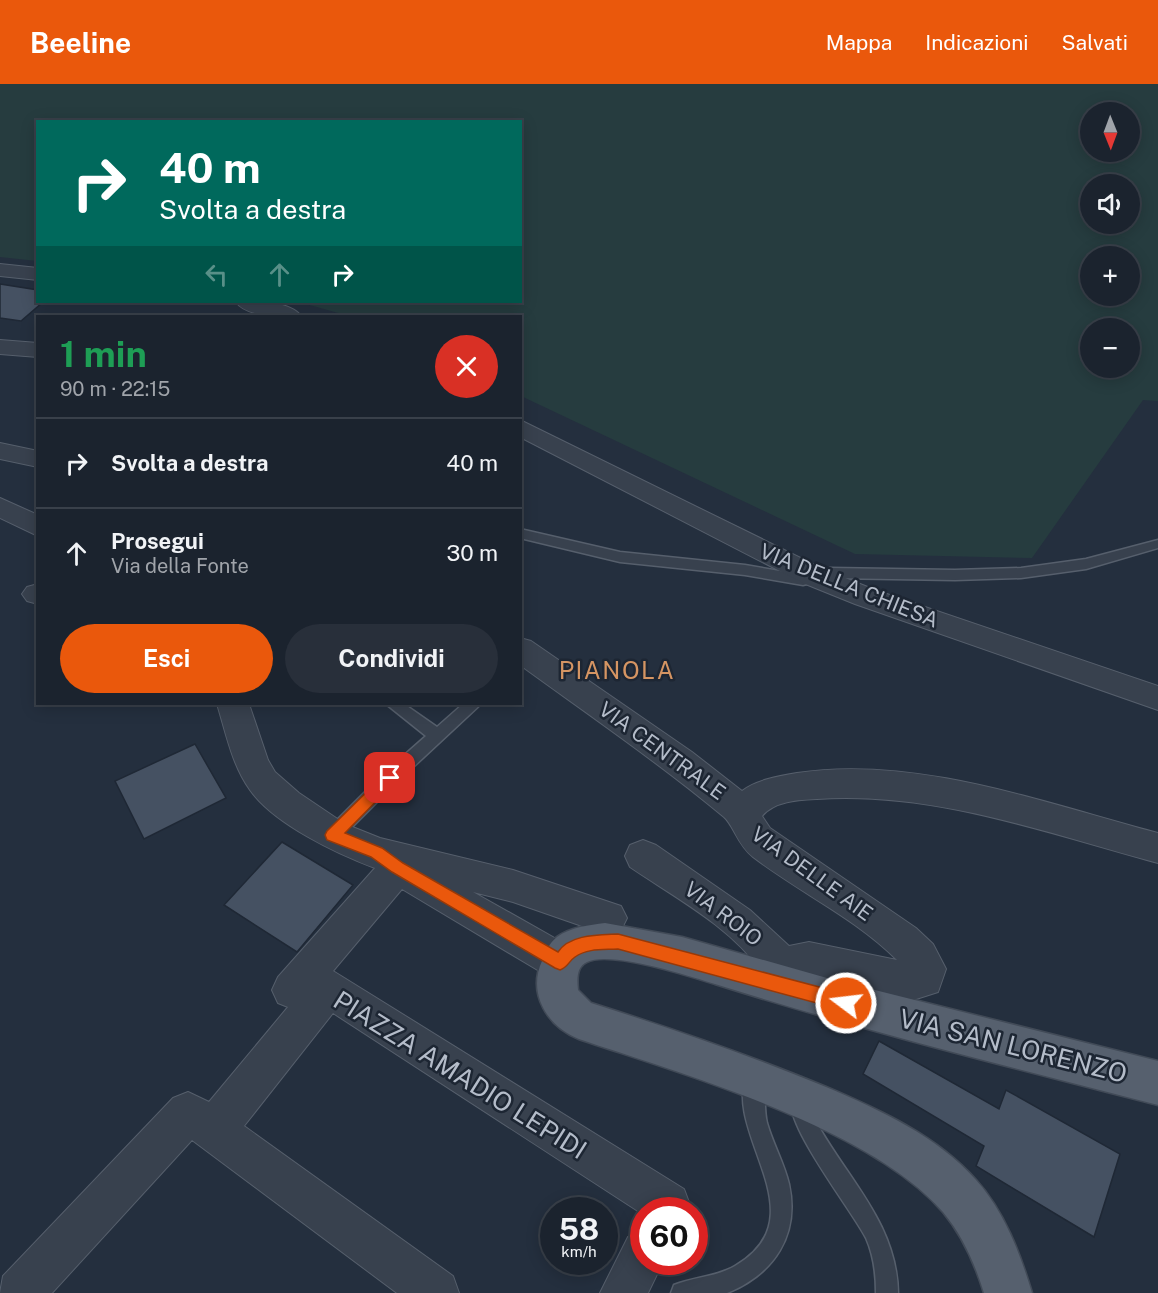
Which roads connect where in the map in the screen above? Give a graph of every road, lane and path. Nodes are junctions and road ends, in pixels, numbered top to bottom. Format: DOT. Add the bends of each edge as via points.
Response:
graph roads {
  1 [pos="0,270"];
  2 [pos="36,274"];
  3 [pos="250,303"];
  4 [pos="287,315"];
  5 [pos="0,347"];
  6 [pos="36,350"];
  7 [pos="522,428"];
  8 [pos="0,451"];
  9 [pos="36,459"];
  10 [pos="0,507"];
  11 [pos="36,526"];
  12 [pos="522,533"];
  13 [pos="1158,544"];
  14 [pos="813,576"];
  15 [pos="525,659"];
  16 [pos="1158,698"];
  17 [pos="233,705"];
  18 [pos="395,705"];
  19 [pos="472,705"];
  20 [pos="436,735"];
  21 [pos="744,813"];
  22 [pos="333,835"];
  23 [pos="1158,848"];
  24 [pos="643,856"];
  25 [pos="387,860"];
  26 [pos="608,918"];
  27 [pos="560,962"];
  28 [pos="781,979"];
  29 [pos="292,990"];
  30 [pos="754,1080"];
  31 [pos="1158,1083"];
  32 [pos="798,1097"];
  33 [pos="214,1130"];
  34 [pos="654,1197"];
  35 [pos="20,1293"];
  36 [pos="436,1293"];
  37 [pos="682,1293"];
  38 [pos="887,1293"];
  39 [pos="1008,1293"];
  1 -- 2 [label="street"];
  3 -- 4 [label="street"];
  5 -- 6 [label="street"];
  7 -- 14 [label="street, VIA DELLA CHIESA"];
  8 -- 9 [label="street"];
  10 -- 11 [label="street"];
  12 -- 14 [label="lane" via="620,557 764,572 797,580"];
  13 -- 14 [label="lane" via="1086,564 1021,573 852,572"];
  14 -- 16 [label="street, VIA DELLA CHIESA"];
  15 -- 21 [label="street, VIA CENTRALE" via="680,762"];
  17 -- 22 [label="street" via="252,763 263,782"];
  18 -- 20 [label="lane"];
  19 -- 20 [label="lane"];
  20 -- 22 [label="lane"];
  21 -- 23 [label="street, VIA DELLE AIE" via="762,795 796,788 886,785 956,794"];
  21 -- 28 [label="street, VIA DELLE AIE" via="744,824 766,846 886,927 918,952 927,969 924,979 913,982 809,960 797,961"];
  22 -- 25 [label="street"];
  24 -- 28 [label="street, VIA ROIO" via="762,943 772,952"];
  25 -- 26 [label="street" via="513,886"];
  25 -- 27 [label="street"];
  25 -- 29 [label="street"];
  27 -- 28 [label="main road, VIA SAN LORENZO" via="566,953 586,943 618,942"];
  27 -- 30 [label="main road" via="558,992 568,1011 579,1019"];
  28 -- 31 [label="main road, VIA SAN LORENZO"];
  30 -- 32 [label="main road"];
  30 -- 37 [label="lane" via="756,1120 779,1190 780,1228 762,1261 744,1273 713,1287"];
  32 -- 38 [label="lane" via="808,1128 877,1239 888,1269"];
  32 -- 39 [label="main road" via="902,1147 952,1187 986,1236"];
  33 -- 34 [label="street, PIAZZA AMADIO LEPIDI" via="329,988"];
  33 -- 35 [label="street" via="188,1113"];
  33 -- 36 [label="street"];
}
